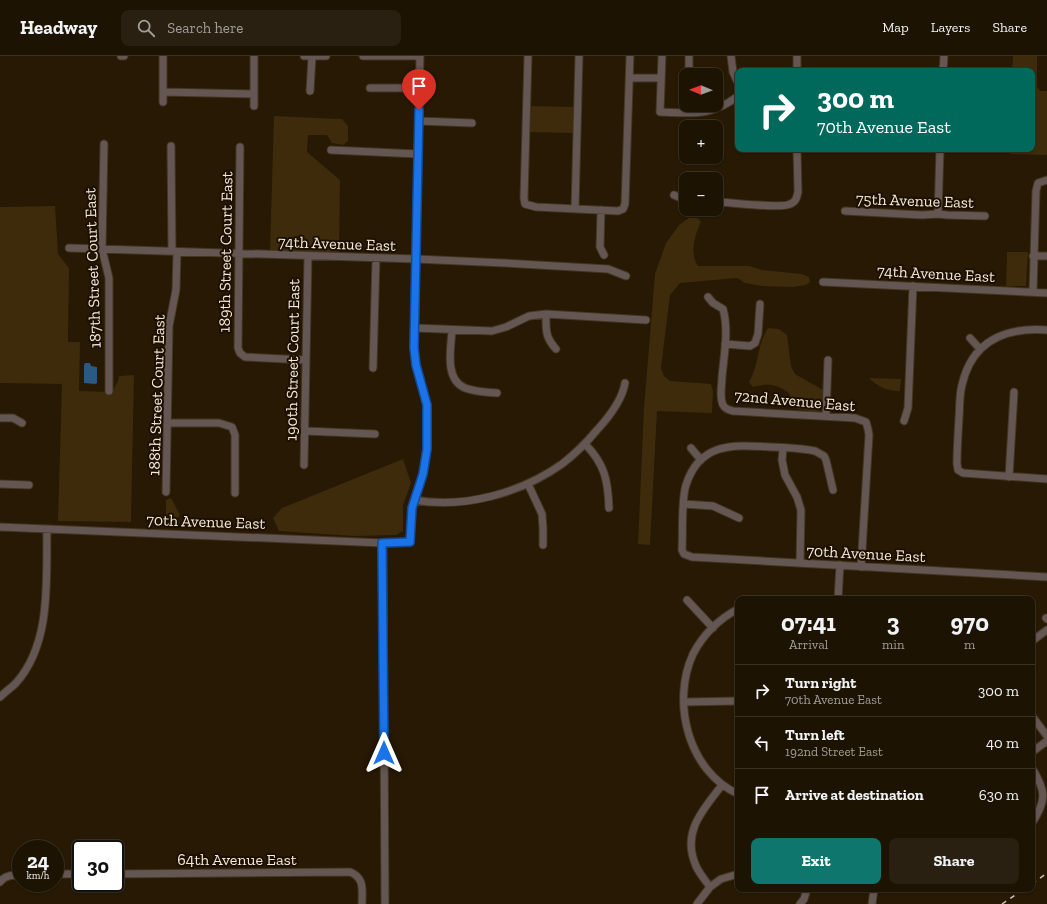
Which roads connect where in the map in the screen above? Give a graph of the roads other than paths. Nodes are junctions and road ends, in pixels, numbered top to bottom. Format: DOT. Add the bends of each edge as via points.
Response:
graph roads {
  1 [pos="121,56"];
  2 [pos="124,56"];
  3 [pos="164,56"];
  4 [pos="254,56"];
  5 [pos="304,56"];
  6 [pos="326,56"];
  7 [pos="363,56"];
  8 [pos="416,56"];
  9 [pos="420,56"];
  10 [pos="528,56"];
  11 [pos="579,56"];
  12 [pos="630,56"];
  13 [pos="662,56"];
  14 [pos="689,56"];
  15 [pos="731,56"];
  16 [pos="797,56"];
  17 [pos="944,56"];
  18 [pos="312,57"];
  19 [pos="689,68"];
  20 [pos="797,68"];
  21 [pos="943,68"];
  22 [pos="735,76"];
  23 [pos="630,78"];
  24 [pos="661,78"];
  25 [pos="370,88"];
  26 [pos="420,88"];
  27 [pos="310,91"];
  28 [pos="163,92"];
  29 [pos="254,94"];
  30 [pos="735,98"];
  31 [pos="162,102"];
  32 [pos="254,106"];
  33 [pos="688,113"];
  34 [pos="419,121"];
  35 [pos="472,123"];
  36 [pos="104,144"];
  37 [pos="171,146"];
  38 [pos="240,147"];
  39 [pos="331,150"];
  40 [pos="797,152"];
  41 [pos="940,152"];
  42 [pos="418,154"];
  43 [pos="1047,180"];
  44 [pos="674,196"];
  45 [pos="679,198"];
  46 [pos="723,202"];
  47 [pos="575,209"];
  48 [pos="601,210"];
  49 [pos="845,211"];
  50 [pos="938,214"];
  51 [pos="985,216"];
  52 [pos="69,248"];
  53 [pos="102,249"];
  54 [pos="174,252"];
  55 [pos="239,254"];
  56 [pos="604,255"];
  57 [pos="308,256"];
  58 [pos="1034,256"];
  59 [pos="1047,256"];
  60 [pos="376,258"];
  61 [pos="416,259"];
  62 [pos="626,276"];
  63 [pos="823,282"];
  64 [pos="913,286"];
  65 [pos="1033,292"];
  66 [pos="1047,293"];
  67 [pos="708,297"];
  68 [pos="760,304"];
  69 [pos="546,314"];
  70 [pos="646,320"];
  71 [pos="415,328"];
  72 [pos="452,330"];
  73 [pos="1047,330"];
  74 [pos="970,338"];
  75 [pos="725,344"];
  76 [pos="556,349"];
  77 [pos="980,349"];
  78 [pos="305,360"];
  79 [pos="828,360"];
  80 [pos="373,368"];
  81 [pos="625,383"];
  82 [pos="109,391"];
  83 [pos="1014,392"];
  84 [pos="497,393"];
  85 [pos="826,416"];
  86 [pos="0,418"];
  87 [pos="904,421"];
  88 [pos="22,423"];
  89 [pos="168,423"];
  90 [pos="305,432"];
  91 [pos="376,434"];
  92 [pos="585,444"];
  93 [pos="691,448"];
  94 [pos="783,448"];
  95 [pos="701,460"];
  96 [pos="304,466"];
  97 [pos="1009,477"];
  98 [pos="1047,479"];
  99 [pos="0,484"];
  100 [pos="528,484"];
  101 [pos="29,485"];
  102 [pos="833,490"];
  103 [pos="166,492"];
  104 [pos="235,493"];
  105 [pos="414,500"];
  106 [pos="684,504"];
  107 [pos="609,508"];
  108 [pos="738,518"];
  109 [pos="0,527"];
  110 [pos="47,529"];
  111 [pos="382,543"];
  112 [pos="543,545"];
  113 [pos="800,563"];
  114 [pos="840,565"];
  115 [pos="861,567"];
  116 [pos="1047,577"];
  117 [pos="838,596"];
  118 [pos="687,600"];
  119 [pos="735,611"];
  120 [pos="713,628"];
  121 [pos="1047,630"];
  122 [pos="1035,639"];
  123 [pos="0,697"];
  124 [pos="735,701"];
  125 [pos="684,702"];
  126 [pos="1035,720"];
  127 [pos="1047,736"];
  128 [pos="1047,741"];
  129 [pos="1035,750"];
  130 [pos="1035,773"];
  131 [pos="722,785"];
  132 [pos="735,792"];
  133 [pos="1045,804"];
  134 [pos="1035,818"];
  135 [pos="124,874"];
  136 [pos="735,875"];
  137 [pos="12,876"];
  138 [pos="0,882"];
  139 [pos="710,887"];
  140 [pos="806,892"];
  141 [pos="874,892"];
  142 [pos="362,904"];
  143 [pos="385,904"];
  144 [pos="697,904"];
  145 [pos="800,904"];
  146 [pos="872,904"];
  1 -- 2 [label="street"];
  3 -- 28 [label="street"];
  4 -- 29 [label="street"];
  5 -- 18 [label="street"];
  6 -- 18 [label="street"];
  7 -- 8 [label="street"];
  9 -- 26 [label="street"];
  10 -- 47 [label="street" via="525,204"];
  11 -- 47 [label="street"];
  12 -- 23 [label="street"];
  13 -- 24 [label="street"];
  14 -- 19 [label="street"];
  15 -- 22 [label="street"];
  16 -- 20 [label="street"];
  17 -- 21 [label="street"];
  18 -- 27 [label="street"];
  23 -- 24 [label="street"];
  23 -- 48 [label="street" via="625,204 623,209 618,211"];
  24 -- 33 [label="street" via="660,112"];
  25 -- 26 [label="street"];
  26 -- 34 [label="street"];
  28 -- 29 [label="street"];
  28 -- 31 [label="street"];
  29 -- 32 [label="street"];
  30 -- 33 [label="street" via="722,108 710,112"];
  34 -- 35 [label="street"];
  34 -- 42 [label="street"];
  36 -- 53 [label="street, 187th Street Court East"];
  37 -- 54 [label="street, 188th Street Court East"];
  38 -- 55 [label="street, 189th Street Court East"];
  39 -- 42 [label="street"];
  40 -- 46 [label="street" via="798,192 797,198 790,204 781,206"];
  41 -- 50 [label="street"];
  42 -- 61 [label="street"];
  43 -- 58 [label="street" via="1038,183 1036,190"];
  44 -- 45 [label="street"];
  47 -- 48 [label="street"];
  48 -- 56 [label="street" via="600,247"];
  49 -- 50 [label="street, 75th Avenue East"];
  50 -- 51 [label="street, 75th Avenue East"];
  52 -- 53 [label="street, 74th Avenue East"];
  53 -- 54 [label="street, 74th Avenue East"];
  53 -- 82 [label="street, 187th Street Court East" via="110,278"];
  54 -- 55 [label="street, 74th Avenue East"];
  54 -- 89 [label="street, 188th Street Court East" via="176,290 170,326"];
  55 -- 57 [label="street, 74th Avenue East"];
  55 -- 78 [label="street, 189th Street Court East" via="240,353 250,358"];
  57 -- 60 [label="street, 74th Avenue East"];
  57 -- 78 [label="street, 190th Street Court East"];
  58 -- 59 [label="street"];
  58 -- 65 [label="street"];
  60 -- 61 [label="street, 74th Avenue East"];
  60 -- 80 [label="street"];
  61 -- 62 [label="street, 74th Avenue East" via="608,269"];
  61 -- 71 [label="street"];
  63 -- 64 [label="street, 74th Avenue East"];
  64 -- 65 [label="street, 74th Avenue East"];
  64 -- 87 [label="street" via="908,408"];
  65 -- 66 [label="street, 74th Avenue East"];
  67 -- 75 [label="street" via="723,309"];
  68 -- 75 [label="street" via="756,342 750,346"];
  69 -- 70 [label="street"];
  69 -- 72 [label="street" via="529,316 492,331"];
  69 -- 76 [label="street" via="547,337"];
  71 -- 72 [label="street"];
  71 -- 105 [label="street" via="416,365 426,398 428,422 426,461"];
  72 -- 84 [label="street" via="450,366 455,380 464,388"];
  73 -- 77 [label="street" via="1025,330 1002,335"];
  74 -- 77 [label="street"];
  75 -- 85 [label="street, 72nd Avenue East" via="721,394 722,403 726,408 733,411"];
  77 -- 97 [label="street" via="968,366 960,391 956,464 963,473"];
  78 -- 90 [label="street, 190th Street Court East"];
  79 -- 85 [label="street"];
  81 -- 92 [label="street" via="615,407"];
  83 -- 97 [label="street"];
  85 -- 115 [label="street, 72nd Avenue East" via="855,418 863,421 868,429"];
  86 -- 88 [label="street" via="13,418"];
  89 -- 103 [label="street, 188th Street Court East"];
  89 -- 104 [label="street" via="224,424 234,429"];
  90 -- 91 [label="street"];
  90 -- 96 [label="street, 190th Street Court East"];
  92 -- 100 [label="street" via="549,473"];
  92 -- 107 [label="street" via="600,462 606,476"];
  93 -- 95 [label="street"];
  94 -- 95 [label="street" via="730,446 714,451"];
  94 -- 102 [label="street" via="815,451 824,456"];
  94 -- 113 [label="street" via="785,475 801,510"];
  95 -- 106 [label="street" via="685,486"];
  97 -- 98 [label="street"];
  99 -- 101 [label="street"];
  100 -- 105 [label="street" via="501,494 476,499 448,502"];
  100 -- 112 [label="street" via="542,514"];
  105 -- 111 [label="street, 70th Avenue East" via="410,542"];
  106 -- 108 [label="street" via="713,506"];
  106 -- 113 [label="street, 70th Avenue East" via="684,554 692,557"];
  109 -- 110 [label="street, 70th Avenue East"];
  110 -- 111 [label="street, 70th Avenue East"];
  110 -- 123 [label="street" via="45,605 41,633 27,667"];
  111 -- 143 [label="street"];
  113 -- 114 [label="street, 70th Avenue East"];
  114 -- 115 [label="street, 70th Avenue East"];
  114 -- 117 [label="street"];
  115 -- 116 [label="street, 70th Avenue East"];
  118 -- 120 [label="street"];
  119 -- 120 [label="street" via="720,620"];
  120 -- 125 [label="street" via="701,640 688,668"];
  121 -- 122 [label="street"];
  124 -- 125 [label="street"];
  125 -- 131 [label="street" via="686,722 694,749 706,769"];
  126 -- 127 [label="street"];
  128 -- 129 [label="street"];
  130 -- 133 [label="street" via="1042,786"];
  131 -- 132 [label="street"];
  131 -- 139 [label="street" via="696,819 691,834 693,860"];
  133 -- 134 [label="street"];
  135 -- 142 [label="street, 64th Avenue East" via="350,872 362,882"];
  136 -- 139 [label="street" via="721,879"];
  137 -- 138 [label="street" via="4,877"];
  139 -- 144 [label="street"];
  140 -- 145 [label="street"];
  141 -- 146 [label="street"];
}
